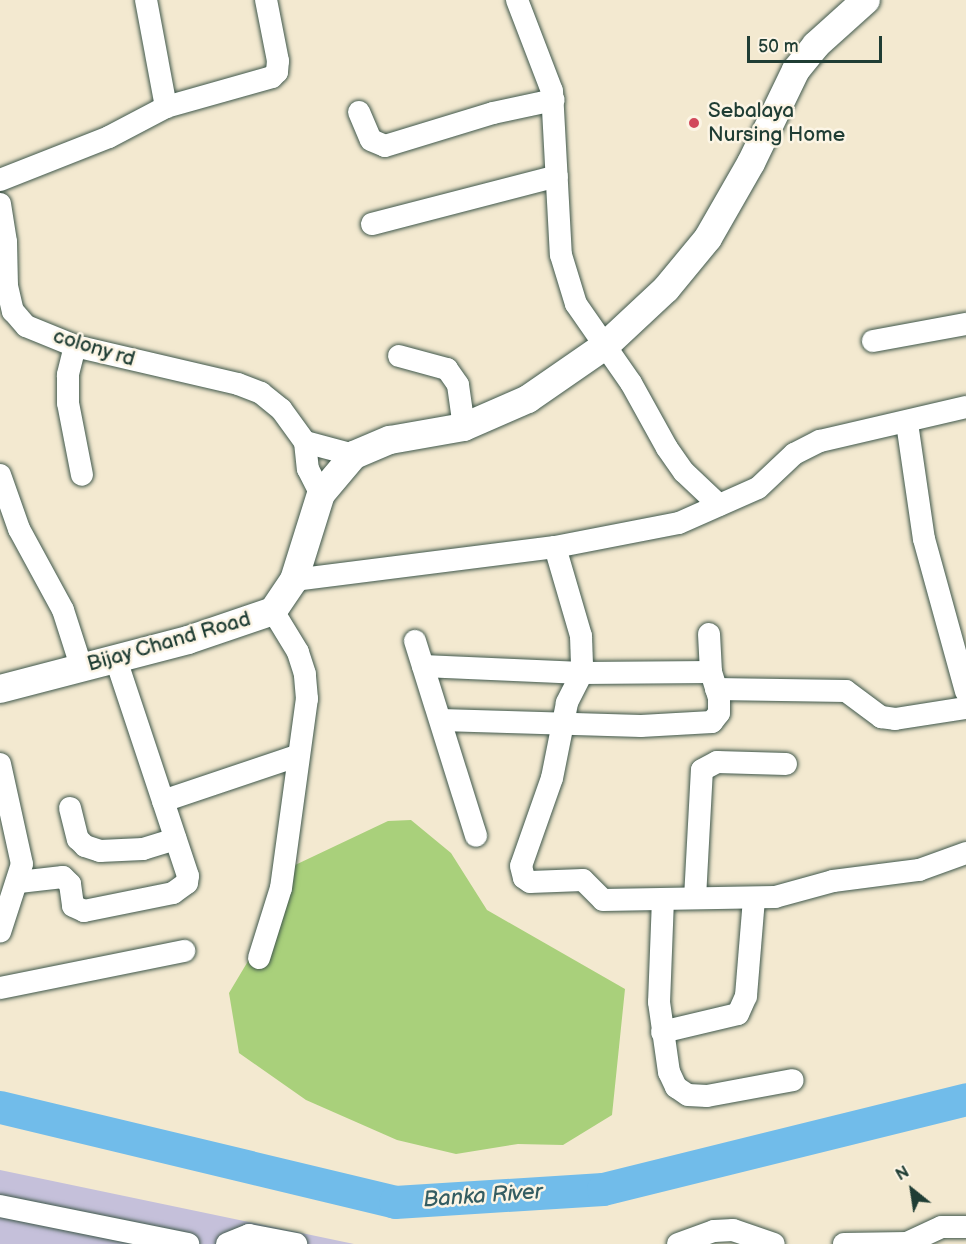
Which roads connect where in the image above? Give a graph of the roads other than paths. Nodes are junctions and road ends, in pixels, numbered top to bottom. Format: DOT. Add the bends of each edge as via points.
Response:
graph roads {
  1 [pos="146,0"];
  2 [pos="266,0"];
  3 [pos="517,0"];
  4 [pos="866,0"];
  5 [pos="554,100"];
  6 [pos="166,107"];
  7 [pos="358,112"];
  8 [pos="557,176"];
  9 [pos="0,180"];
  10 [pos="0,204"];
  11 [pos="372,224"];
  12 [pos="6,311"];
  13 [pos="966,324"];
  14 [pos="873,341"];
  15 [pos="606,345"];
  16 [pos="75,346"];
  17 [pos="399,356"];
  18 [pos="966,407"];
  19 [pos="907,423"];
  20 [pos="464,427"];
  21 [pos="305,442"];
  22 [pos="354,455"];
  23 [pos="0,475"];
  24 [pos="82,476"];
  25 [pos="321,494"];
  26 [pos="720,505"];
  27 [pos="555,547"];
  28 [pos="294,580"];
  29 [pos="273,610"];
  30 [pos="709,634"];
  31 [pos="415,641"];
  32 [pos="116,659"];
  33 [pos="81,666"];
  34 [pos="423,666"];
  35 [pos="582,674"];
  36 [pos="714,680"];
  37 [pos="0,689"];
  38 [pos="966,691"];
  39 [pos="966,708"];
  40 [pos="441,720"];
  41 [pos="563,721"];
  42 [pos="297,756"];
  43 [pos="786,764"];
  44 [pos="0,765"];
  45 [pos="163,801"];
  46 [pos="70,808"];
  47 [pos="476,836"];
  48 [pos="175,839"];
  49 [pos="966,853"];
  50 [pos="19,882"];
  51 [pos="695,898"];
  52 [pos="754,898"];
  53 [pos="663,899"];
  54 [pos="0,932"];
  55 [pos="184,951"];
  56 [pos="259,958"];
  57 [pos="0,988"];
  58 [pos="662,1032"];
  59 [pos="793,1080"];
  60 [pos="0,1206"];
  61 [pos="966,1227"];
  62 [pos="188,1244"];
  63 [pos="227,1244"];
  64 [pos="296,1244"];
  65 [pos="678,1244"];
  66 [pos="774,1244"];
  67 [pos="844,1244"];
  1 -- 6 [label="street"];
  2 -- 6 [label="street" via="277,72 263,82"];
  3 -- 5 [label="street"];
  4 -- 15 [label="main road, Bijay Chand Road" via="816,45 796,70 751,163 708,238 666,289"];
  5 -- 7 [label="street" via="493,113 385,146 371,140"];
  5 -- 8 [label="street"];
  6 -- 9 [label="street" via="109,137"];
  8 -- 11 [label="street"];
  8 -- 15 [label="street" via="561,255 567,282 586,322"];
  10 -- 12 [label="street, colony rd" via="6,242"];
  12 -- 16 [label="street, colony rd" via="26,326"];
  13 -- 14 [label="street"];
  15 -- 20 [label="main road, Bijay Chand Road" via="528,399"];
  15 -- 26 [label="street" via="667,448 690,478"];
  16 -- 21 [label="street, colony rd" via="238,384 261,393 281,409"];
  16 -- 24 [label="street" via="68,375 68,402"];
  17 -- 20 [label="street" via="447,369 458,385"];
  18 -- 19 [label="street"];
  19 -- 26 [label="street" via="820,441 794,454 758,488"];
  19 -- 38 [label="street" via="924,539"];
  20 -- 22 [label="main road, Bijay Chand Road" via="390,440"];
  21 -- 22 [label="street"];
  21 -- 25 [label="street" via="308,469"];
  22 -- 25 [label="main road, Bijay Chand Road"];
  23 -- 33 [label="street" via="19,529 63,610"];
  25 -- 28 [label="main road, Bijay Chand Road"];
  26 -- 27 [label="street" via="670,525"];
  27 -- 28 [label="street"];
  27 -- 35 [label="street" via="581,636"];
  28 -- 29 [label="main road, Bijay Chand Road"];
  29 -- 32 [label="main road, Bijay Chand Road"];
  29 -- 42 [label="street" via="305,674 307,699"];
  30 -- 36 [label="street"];
  31 -- 34 [label="street"];
  32 -- 33 [label="main road, Bijay Chand Road"];
  32 -- 45 [label="street"];
  33 -- 37 [label="main road, Bijay Chand Road"];
  34 -- 35 [label="street"];
  34 -- 40 [label="street"];
  35 -- 36 [label="street"];
  35 -- 41 [label="street"];
  36 -- 39 [label="street" via="846,691 881,717 896,719"];
  36 -- 41 [label="street" via="719,713 712,722 698,725"];
  40 -- 41 [label="street"];
  40 -- 47 [label="street"];
  41 -- 53 [label="street" via="552,778 521,866 524,878 530,882 583,880 603,900"];
  42 -- 45 [label="street"];
  42 -- 56 [label="street" via="281,888"];
  43 -- 51 [label="street" via="717,762 702,770"];
  44 -- 50 [label="street" via="22,864"];
  45 -- 48 [label="street"];
  46 -- 48 [label="street" via="78,839 100,851 143,849"];
  48 -- 50 [label="street" via="188,876 182,890 173,893 84,911 73,906 70,884 63,877"];
  49 -- 52 [label="street" via="919,870 833,881 795,894"];
  50 -- 54 [label="street"];
  51 -- 52 [label="street"];
  51 -- 53 [label="street"];
  52 -- 58 [label="street" via="746,996 738,1014"];
  53 -- 58 [label="street" via="659,963"];
  55 -- 57 [label="street"];
  58 -- 59 [label="street" via="669,1072 676,1087 688,1095 707,1096"];
  60 -- 62 [label="street"];
  61 -- 67 [label="street" via="942,1227 907,1243"];
  63 -- 64 [label="street" via="249,1235"];
  65 -- 66 [label="street" via="714,1231 733,1230"];
}
